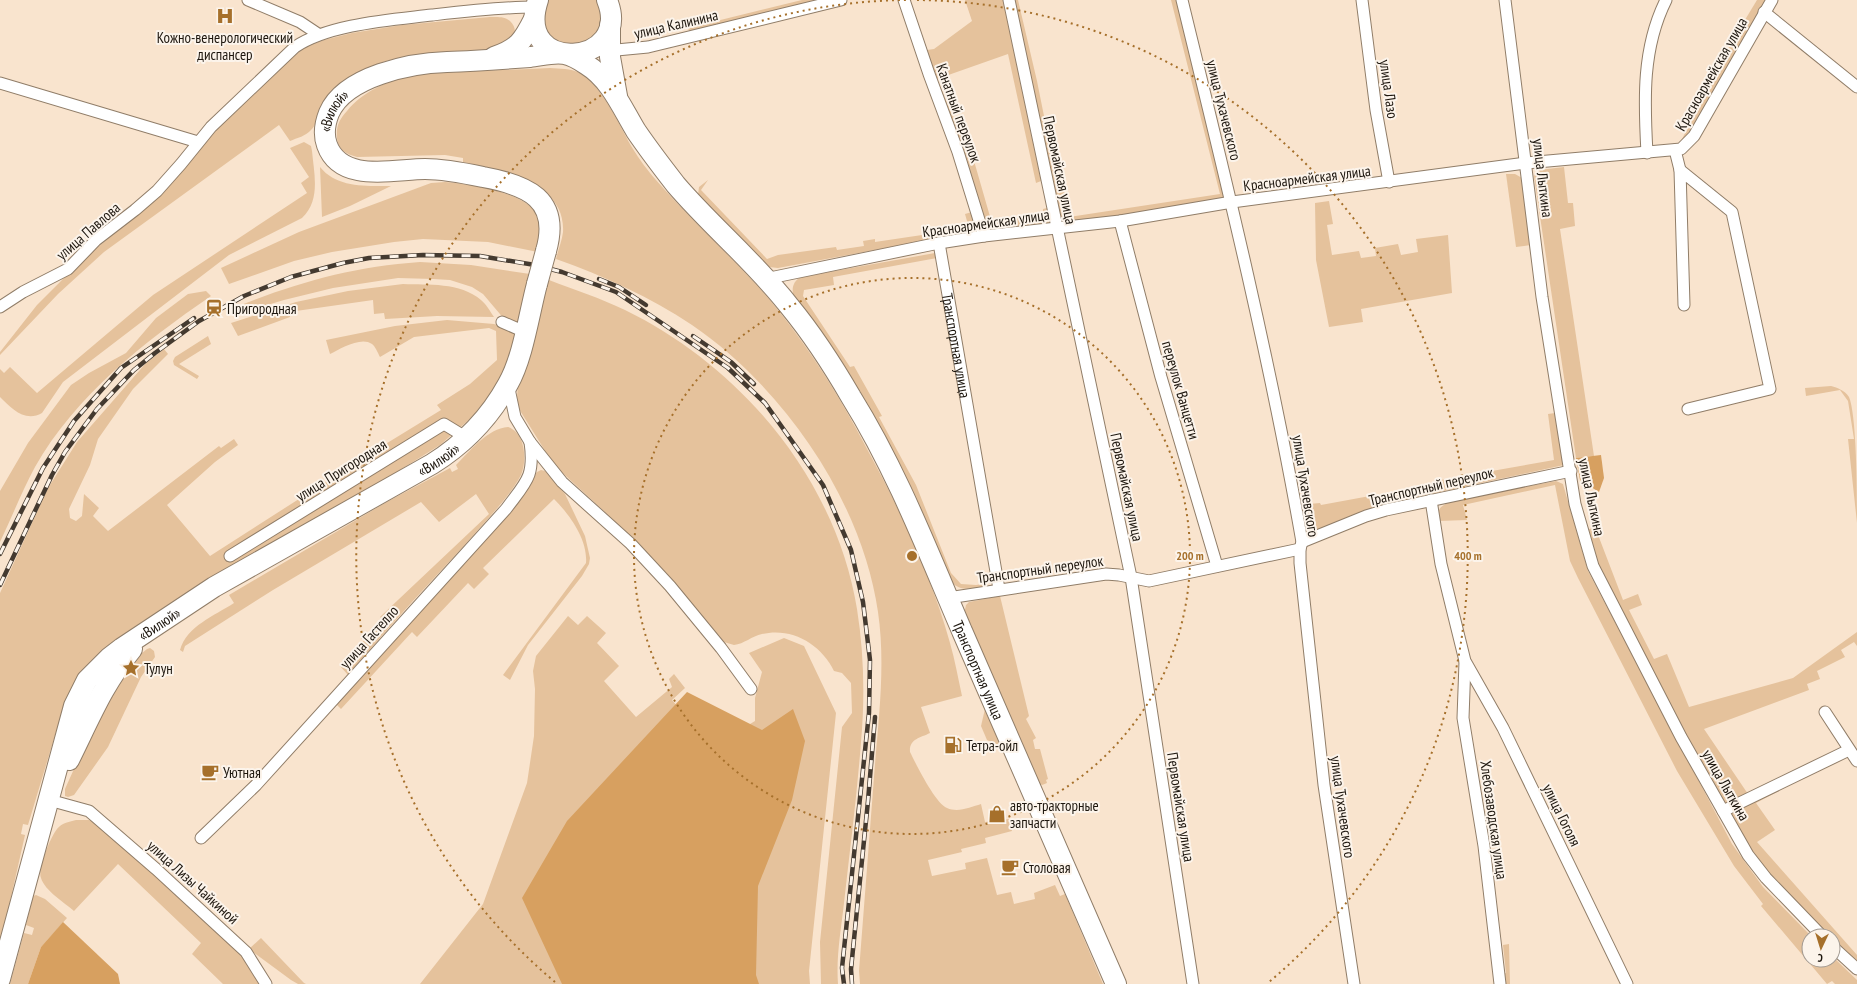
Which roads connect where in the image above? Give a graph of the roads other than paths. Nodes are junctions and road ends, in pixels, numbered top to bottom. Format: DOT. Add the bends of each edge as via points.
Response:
graph roads {
  1 [pos="248,0"];
  2 [pos="841,0"];
  3 [pos="904,0"];
  4 [pos="1009,0"];
  5 [pos="1182,0"];
  6 [pos="1362,0"];
  7 [pos="1505,0"];
  8 [pos="1666,0"];
  9 [pos="1772,0"];
  10 [pos="608,5"];
  11 [pos="535,9"];
  12 [pos="1764,12"];
  13 [pos="318,34"];
  14 [pos="610,50"];
  15 [pos="584,53"];
  16 [pos="563,54"];
  17 [pos="481,61"];
  18 [pos="0,83"];
  19 [pos="1857,87"];
  20 [pos="618,102"];
  21 [pos="198,142"];
  22 [pos="1675,150"];
  23 [pos="1647,153"];
  24 [pos="1526,163"];
  25 [pos="1680,170"];
  26 [pos="1389,182"];
  27 [pos="1232,202"];
  28 [pos="1120,221"];
  29 [pos="1057,228"];
  30 [pos="984,236"];
  31 [pos="939,243"];
  32 [pos="765,279"];
  33 [pos="1684,306"];
  34 [pos="0,307"];
  35 [pos="502,322"];
  36 [pos="525,332"];
  37 [pos="508,384"];
  38 [pos="1688,409"];
  39 [pos="467,438"];
  40 [pos="530,442"];
  41 [pos="1571,472"];
  42 [pos="1430,500"];
  43 [pos="1301,546"];
  44 [pos="230,556"];
  45 [pos="1217,566"];
  46 [pos="1131,577"];
  47 [pos="999,589"];
  48 [pos="948,598"];
  49 [pos="1465,661"];
  50 [pos="750,689"];
  51 [pos="1825,712"];
  52 [pos="1849,750"];
  53 [pos="1857,761"];
  54 [pos="49,800"];
  55 [pos="1723,811"];
  56 [pos="201,838"];
  57 [pos="1814,928"];
  58 [pos="1841,954"];
  59 [pos="1857,969"];
  60 [pos="0,978"];
  61 [pos="266,984"];
  62 [pos="1116,984"];
  63 [pos="1193,984"];
  64 [pos="1354,984"];
  65 [pos="1500,984"];
  66 [pos="1627,984"];
  1 -- 13 [label="street" via="300,22"];
  2 -- 14 [label="street, улица Калинина" via="648,47"];
  3 -- 30 [label="street, Канатный переулок" via="958,152"];
  4 -- 29 [label="street, Первомайская улица"];
  5 -- 27 [label="street, улица Тухачевского"];
  6 -- 26 [label="street, улица Лазо" via="1376,110"];
  7 -- 24 [label="street, улица Лыткина"];
  8 -- 23 [label="street" via="1649,44 1644,95"];
  9 -- 12 [label="street, Красноармейская улица"];
  10 -- 14 [label="highway"];
  10 -- 15 [label="highway" via="607,31 602,40"];
  11 -- 13 [label="street, улица Павлова" via="504,7 384,21"];
  11 -- 16 [label="highway, Транспортная улица" via="538,34 554,50"];
  11 -- 17 [label="highway" via="525,35 510,51"];
  12 -- 19 [label="street"];
  12 -- 22 [label="street, Красноармейская улица" via="1694,136 1685,146"];
  13 -- 21 [label="street, улица Павлова" via="294,47"];
  14 -- 15 [label="street, улица Калинина"];
  14 -- 20 [label="highway"];
  15 -- 16 [label="highway"];
  16 -- 17 [label="highway"];
  16 -- 20 [label="highway, Транспортная улица" via="586,64 598,74"];
  17 -- 36 [label="highway, «Вилюй», bridge" via="416,65 357,84 343,93 331,110 325,128 328,146 334,158 344,166 369,172 425,169 450,171 504,181 528,190 542,202 548,215 549,236"];
  18 -- 21 [label="street"];
  20 -- 32 [label="highway, Транспортная улица" via="658,162 683,193"];
  21 -- 34 [label="street, улица Павлова" via="157,191 96,240 68,269"];
  22 -- 23 [label="street, Красноармейская улица"];
  22 -- 25 [label="street"];
  23 -- 24 [label="street, Красноармейская улица"];
  24 -- 26 [label="street, Красноармейская улица"];
  24 -- 41 [label="street, улица Лыткина" via="1542,297"];
  25 -- 33 [label="street"];
  25 -- 38 [label="street" via="1732,212 1770,389"];
  26 -- 27 [label="street, Красноармейская улица"];
  27 -- 28 [label="street, Красноармейская улица"];
  27 -- 43 [label="street, улица Тухачевского" via="1285,445"];
  28 -- 29 [label="street, Красноармейская улица"];
  28 -- 45 [label="street, переулок Ванцетти" via="1161,377"];
  29 -- 30 [label="street, Красноармейская улица"];
  29 -- 46 [label="street, Первомайская улица"];
  30 -- 31 [label="street, Красноармейская улица"];
  31 -- 32 [label="street, Красноармейская улица"];
  31 -- 47 [label="street, Транспортная улица"];
  32 -- 48 [label="highway, Транспортная улица" via="807,329 873,434 922,533"];
  35 -- 36 [label="street"];
  36 -- 37 [label="highway, «Вилюй»" via="517,363"];
  37 -- 39 [label="highway, «Вилюй»"];
  37 -- 40 [label="street" via="515,417"];
  39 -- 44 [label="street, улица Пригородная" via="444,424"];
  39 -- 54 [label="highway, «Вилюй»" via="432,464 214,588 145,634 120,663 94,706"];
  40 -- 50 [label="street" via="562,482 631,544 670,586 721,648"];
  40 -- 56 [label="street, улица Гастелло" via="532,467 529,477 506,509 256,784"];
  41 -- 42 [label="street, Транспортный переулок"];
  41 -- 55 [label="street, улица Лыткина" via="1575,504 1593,566 1681,737"];
  42 -- 43 [label="street, Транспортный переулок" via="1366,516"];
  42 -- 49 [label="street" via="1441,564"];
  43 -- 45 [label="street, Транспортный переулок"];
  43 -- 64 [label="street, улица Тухачевского" via="1324,785"];
  45 -- 46 [label="street, Транспортный переулок" via="1149,582"];
  46 -- 47 [label="street, Транспортный переулок" via="1106,574"];
  46 -- 63 [label="street, Первомайская улица"];
  47 -- 48 [label="street, Транспортный переулок"];
  48 -- 62 [label="highway, Транспортная улица"];
  49 -- 65 [label="street, Хлебозаводская улица" via="1463,718 1484,846"];
  49 -- 66 [label="street, улица Гоголя" via="1504,728"];
  51 -- 52 [label="street"];
  52 -- 53 [label="street"];
  52 -- 55 [label="street"];
  54 -- 60 [label="highway"];
  54 -- 61 [label="street, улица Лизы Чайкиной" via="89,812 156,869 246,952"];
  55 -- 57 [label="street, улица Лыткина" via="1748,855 1766,878"];
  58 -- 59 [label="street"];
}
